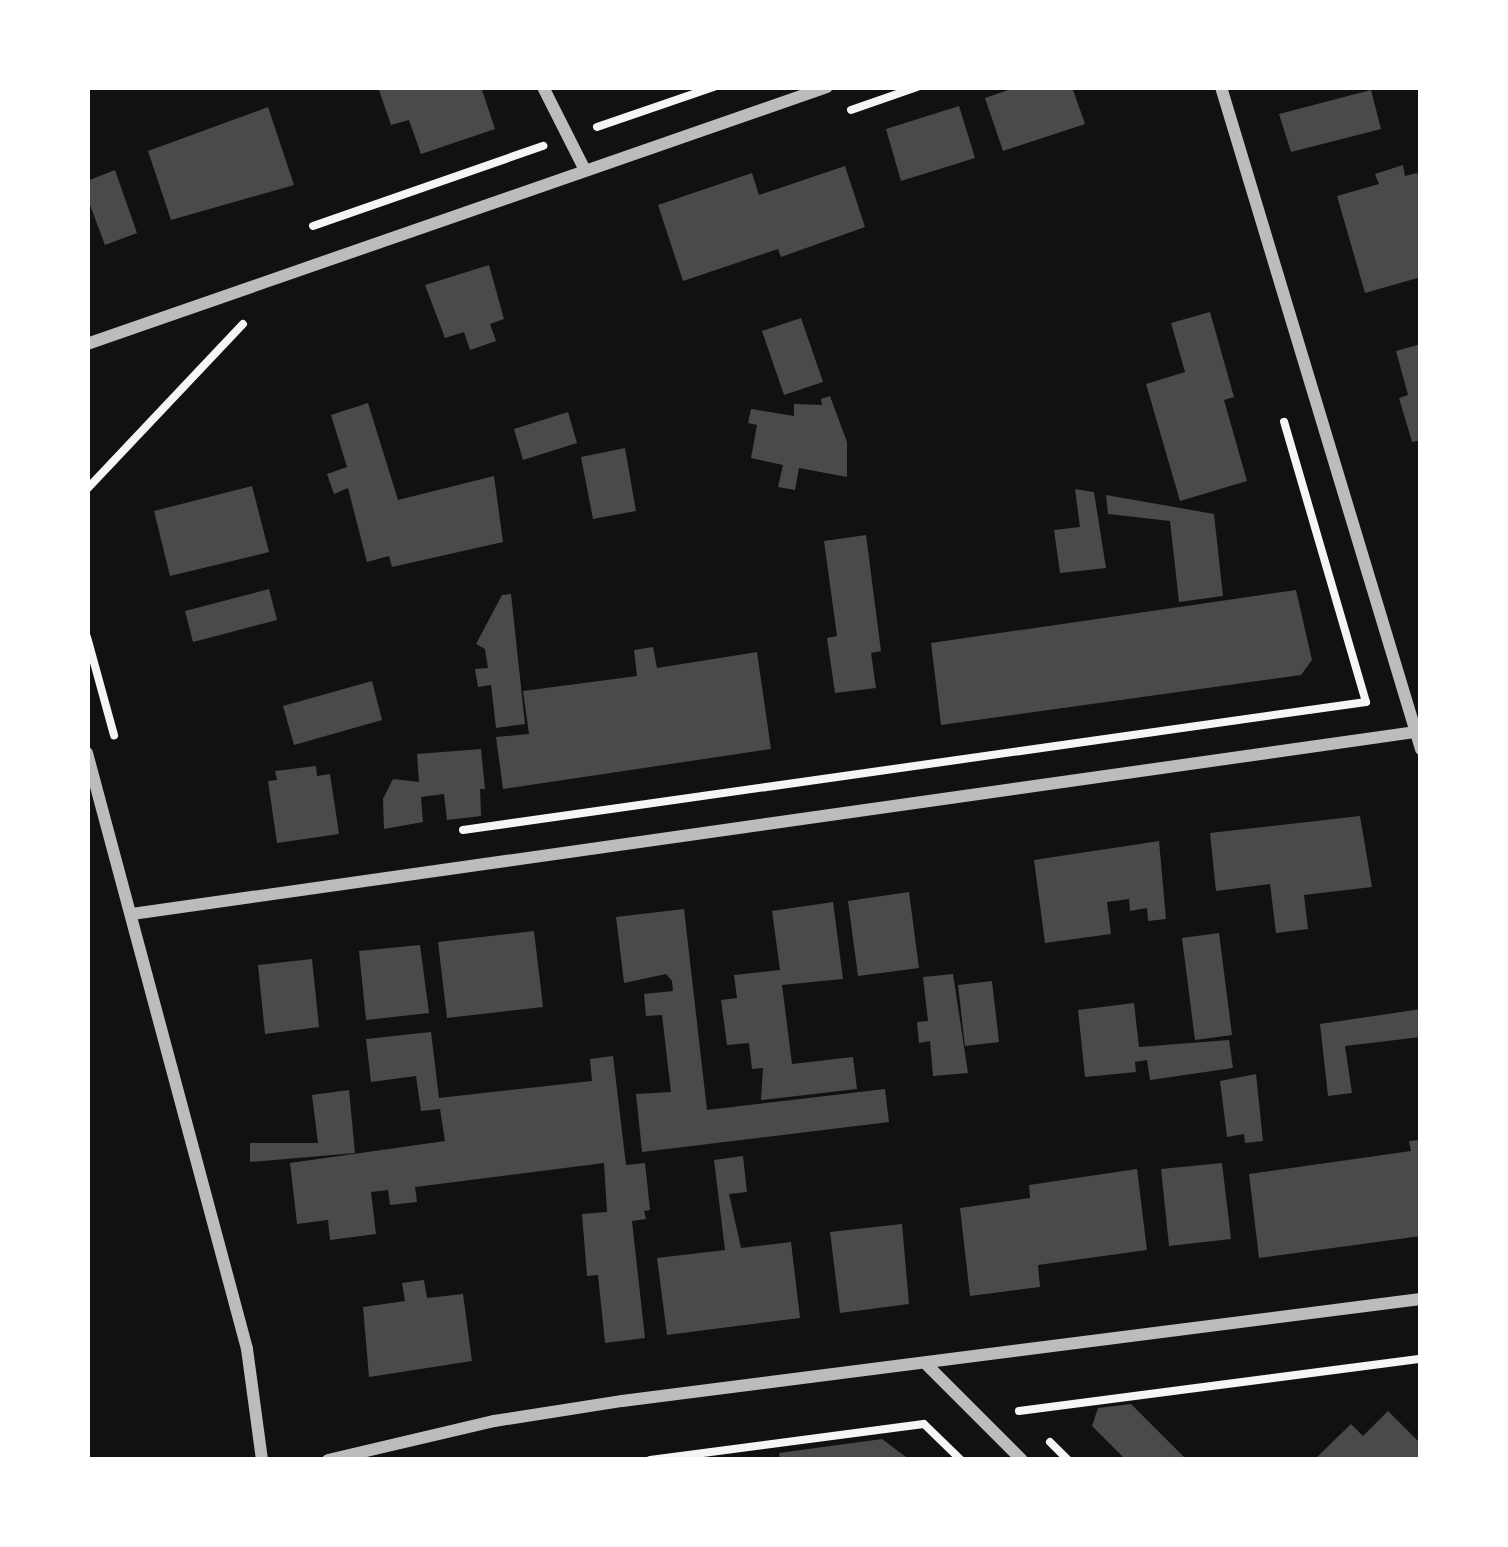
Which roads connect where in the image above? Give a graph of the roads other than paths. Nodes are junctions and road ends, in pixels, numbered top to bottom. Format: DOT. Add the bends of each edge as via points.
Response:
graph roads {
  1 [pos="543,87"];
  2 [pos="827,87"];
  3 [pos="1221,87"];
  4 [pos="584,168"];
  5 [pos="87,344"];
  6 [pos="1416,731"];
  7 [pos="1421,749"];
  8 [pos="87,753"];
  9 [pos="132,914"];
  10 [pos="1421,1298"];
  11 [pos="926,1365"];
  12 [pos="262,1460"];
  13 [pos="328,1460"];
  14 [pos="1022,1460"];
  1 -- 4 [label="street"];
  2 -- 4 [label="street"];
  3 -- 6 [label="street"];
  4 -- 5 [label="street"];
  6 -- 7 [label="street"];
  6 -- 9 [label="street"];
  8 -- 9 [label="street"];
  9 -- 12 [label="street" via="247,1349"];
  10 -- 11 [label="street"];
  11 -- 13 [label="street" via="622,1400"];
  11 -- 14 [label="street"];
}
